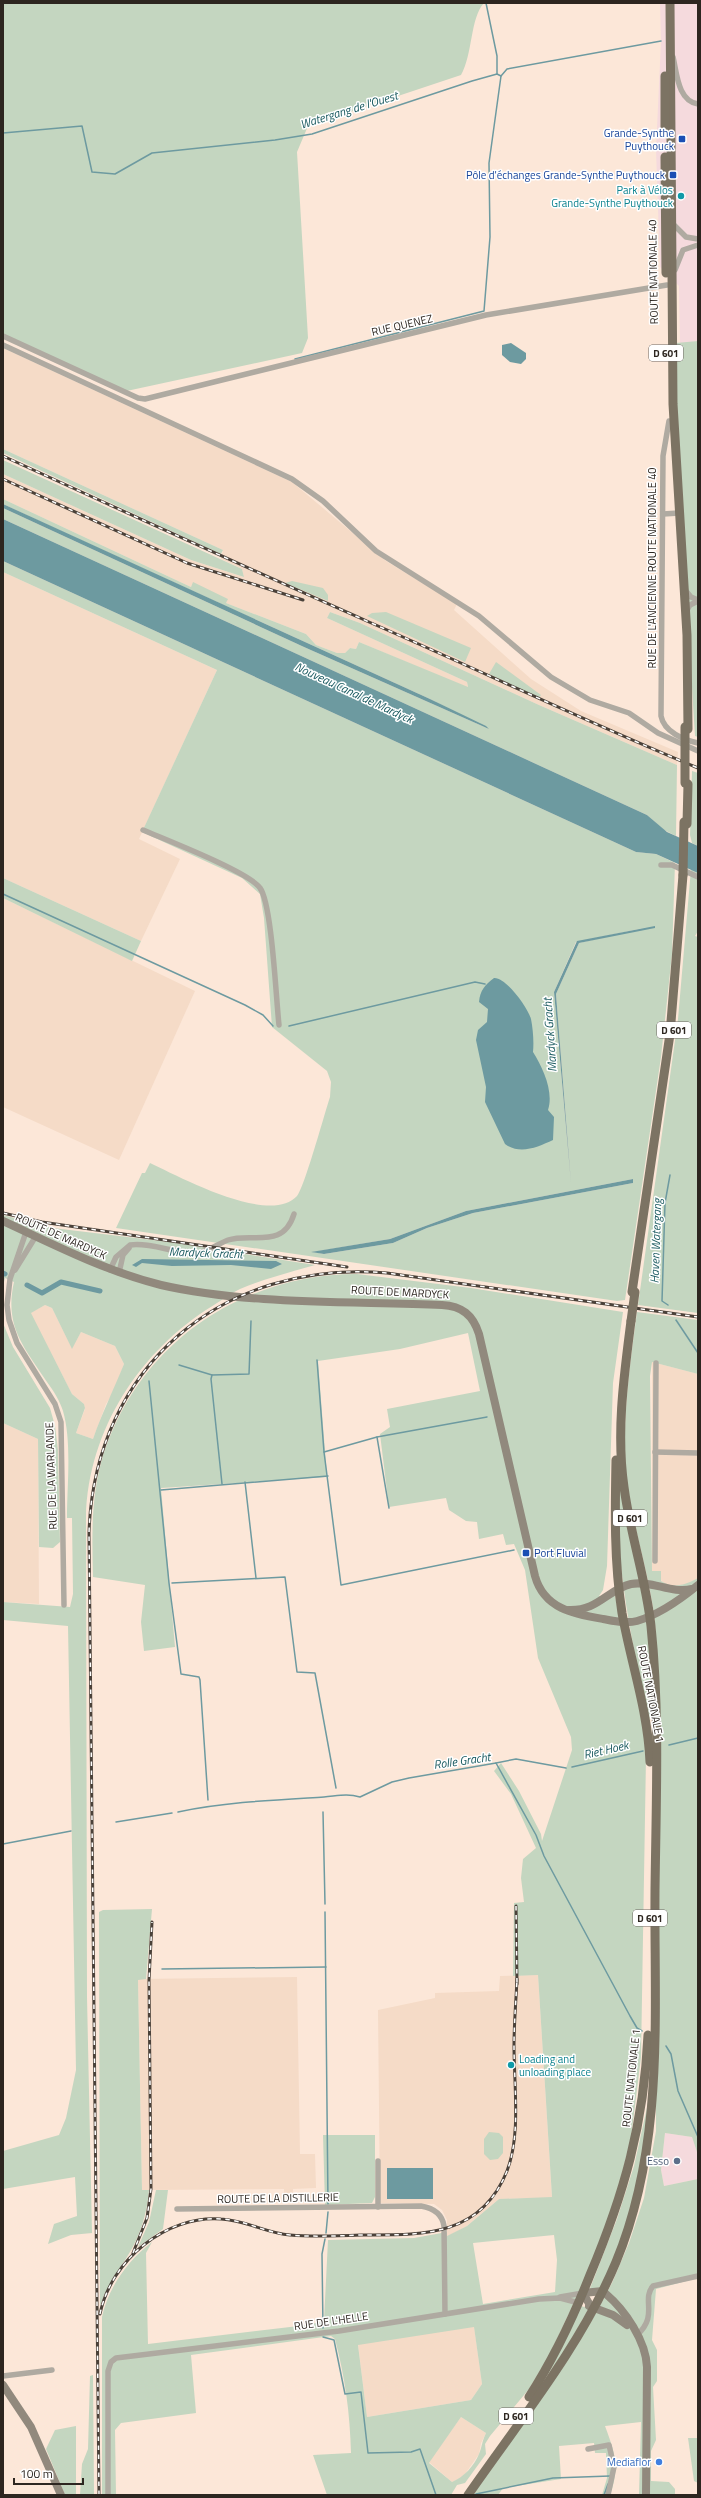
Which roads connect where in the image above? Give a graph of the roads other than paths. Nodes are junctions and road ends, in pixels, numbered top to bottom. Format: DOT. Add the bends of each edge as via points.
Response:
graph roads {
  1 [pos="666,3"];
  2 [pos="670,3"];
  3 [pos="671,48"];
  4 [pos="698,104"];
  5 [pos="672,220"];
  6 [pos="698,239"];
  7 [pos="698,245"];
  8 [pos="666,285"];
  9 [pos="672,313"];
  10 [pos="3,336"];
  11 [pos="3,345"];
  12 [pos="669,421"];
  13 [pos="677,513"];
  14 [pos="663,514"];
  15 [pos="684,586"];
  16 [pos="698,601"];
  17 [pos="686,614"];
  18 [pos="687,728"];
  19 [pos="698,743"];
  20 [pos="698,751"];
  21 [pos="144,830"];
  22 [pos="661,865"];
  23 [pos="698,877"];
  24 [pos="279,1025"];
  25 [pos="294,1214"];
  26 [pos="3,1221"];
  27 [pos="3,1226"];
  28 [pos="25,1234"];
  29 [pos="35,1238"];
  30 [pos="139,1245"];
  31 [pos="110,1270"];
  32 [pos="119,1273"];
  33 [pos="9,1287"];
  34 [pos="630,1321"];
  35 [pos="656,1363"];
  36 [pos="655,1452"];
  37 [pos="698,1453"];
  38 [pos="654,1561"];
  39 [pos="617,1568"];
  40 [pos="645,1584"];
  41 [pos="695,1587"];
  42 [pos="619,1589"];
  43 [pos="607,1596"];
  44 [pos="64,1605"];
  45 [pos="563,1609"];
  46 [pos="650,1615"];
  47 [pos="624,1622"];
  48 [pos="378,2161"];
  49 [pos="378,2207"];
  50 [pos="177,2210"];
  51 [pos="698,2276"];
  52 [pos="603,2291"];
  53 [pos="585,2293"];
  54 [pos="555,2298"];
  55 [pos="579,2303"];
  56 [pos="592,2308"];
  57 [pos="445,2314"];
  58 [pos="637,2335"];
  59 [pos="52,2370"];
  60 [pos="3,2376"];
  61 [pos="3,2385"];
  62 [pos="588,2449"];
  63 [pos="61,2495"];
  64 [pos="108,2495"];
  65 [pos="461,2495"];
  66 [pos="468,2495"];
  67 [pos="608,2495"];
  68 [pos="646,2495"];
  1 -- 8 [label="main road, ROUTE NATIONALE 40 / D 601"];
  2 -- 3 [label="main road, ROUTE NATIONALE 40 / D 601"];
  3 -- 4 [label="street" via="683,95 688,101"];
  3 -- 5 [label="main road, ROUTE NATIONALE 40 / D 601"];
  5 -- 6 [label="street" via="684,236 691,240"];
  5 -- 9 [label="main road, ROUTE NATIONALE 40 / D 601"];
  7 -- 9 [label="street" via="683,250 677,260"];
  8 -- 10 [label="street, RUE QUENEZ" via="486,315 145,399 97,380"];
  8 -- 12 [label="main road, ROUTE NATIONALE 40 / D 601"];
  9 -- 13 [label="main road, ROUTE NATIONALE 40 / D 601"];
  11 -- 20 [label="street" via="292,479 323,501 376,551 479,616 551,677 590,700 629,712 658,733"];
  12 -- 13 [label="main road, D 601"];
  12 -- 14 [label="street, RUE DE L'ANCIENNE ROUTE NATIONALE 40" via="663,454"];
  13 -- 14 [label="street"];
  13 -- 15 [label="main road, D 601"];
  13 -- 18 [label="main road, D 601"];
  14 -- 19 [label="street, RUE DE L'ANCIENNE ROUTE NATIONALE 40" via="661,716 664,725 672,733"];
  15 -- 16 [label="street" via="689,596"];
  15 -- 17 [label="main road, D 601"];
  16 -- 17 [label="street" via="690,605"];
  17 -- 18 [label="main road, D 601"];
  18 -- 34 [label="main road, D 601, bridge" via="684,875 673,1036"];
  21 -- 24 [label="street" via="246,876 261,889 268,912"];
  22 -- 23 [label="street" via="672,865"];
  25 -- 30 [label="street" via="288,1226 275,1236 262,1239 232,1239 200,1253"];
  26 -- 28 [label="main road, ROUTE DE MARDYCK"];
  27 -- 28 [label="main road, ROUTE DE MARDYCK"];
  28 -- 29 [label="main road, ROUTE DE MARDYCK"];
  28 -- 33 [label="street, RUE DE LA WARLANDE"];
  29 -- 31 [label="main road, ROUTE DE MARDYCK" via="77,1260"];
  29 -- 33 [label="street, RUE DE LA WARLANDE" via="18,1264"];
  30 -- 31 [label="street" via="131,1244 124,1248"];
  30 -- 32 [label="street" via="126,1251"];
  31 -- 32 [label="main road, ROUTE DE MARDYCK"];
  32 -- 45 [label="main road, ROUTE DE MARDYCK" via="161,1285 216,1294 446,1305 466,1312 475,1322 479,1334 536,1580 547,1598"];
  33 -- 44 [label="street, RUE DE LA WARLANDE" via="8,1312 14,1336 53,1400 61,1422"];
  34 -- 39 [label="main road, D 601" via="618,1410 614,1516"];
  34 -- 40 [label="main road, D 601" via="623,1389 621,1460 626,1498"];
  35 -- 36 [label="street"];
  36 -- 37 [label="street"];
  36 -- 38 [label="street"];
  39 -- 42 [label="main road, D 601"];
  39 -- 43 [label="main road"];
  40 -- 41 [label="main road" via="675,1591"];
  40 -- 42 [label="main road" via="633,1584"];
  40 -- 46 [label="main road, D 601"];
  41 -- 46 [label="main road, ROUTE DE MARDYCK"];
  42 -- 43 [label="main road"];
  42 -- 47 [label="main road, D 601"];
  43 -- 45 [label="main road" via="598,1604 585,1609"];
  45 -- 47 [label="main road, ROUTE DE MARDYCK" via="578,1615"];
  46 -- 47 [label="main road, ROUTE DE MARDYCK"];
  46 -- 52 [label="main road, ROUTE NATIONALE 1 / D 601" via="656,1785 651,2118 646,2158 634,2210 620,2253"];
  47 -- 53 [label="main road, ROUTE NATIONALE 1 / D 601" via="644,1713 650,1757 647,2049 642,2104 630,2165 618,2207"];
  48 -- 49 [label="street"];
  49 -- 50 [label="street, ROUTE DE LA DISTILLERIE"];
  49 -- 57 [label="street, ROUTE DE LA DISTILLERIE" via="427,2207 436,2211 442,2218"];
  51 -- 58 [label="street" via="653,2286 649,2293 648,2322"];
  52 -- 53 [label="main road"];
  52 -- 56 [label="main road, ROUTE NATIONALE 1 / D 601"];
  52 -- 58 [label="main road" via="625,2316"];
  53 -- 54 [label="street, RUE DE L'HELLE"];
  53 -- 55 [label="main road, ROUTE NATIONALE 1 / D 601"];
  53 -- 56 [label="main road"];
  54 -- 55 [label="street, RUE DE L'HELLE"];
  54 -- 57 [label="street, RUE DE L'HELLE"];
  55 -- 56 [label="main road"];
  55 -- 65 [label="main road, ROUTE NATIONALE 1 / D 601" via="535,2388"];
  56 -- 58 [label="main road" via="619,2318"];
  56 -- 66 [label="main road, ROUTE NATIONALE 1 / D 601" via="571,2346"];
  57 -- 64 [label="street, RUE DE L'HELLE" via="339,2331 122,2356 111,2362 108,2371"];
  58 -- 68 [label="main road" via="647,2363"];
  59 -- 60 [label="street"];
  61 -- 63 [label="main road" via="31,2427"];
  62 -- 67 [label="street" via="609,2445 614,2467"];
}
